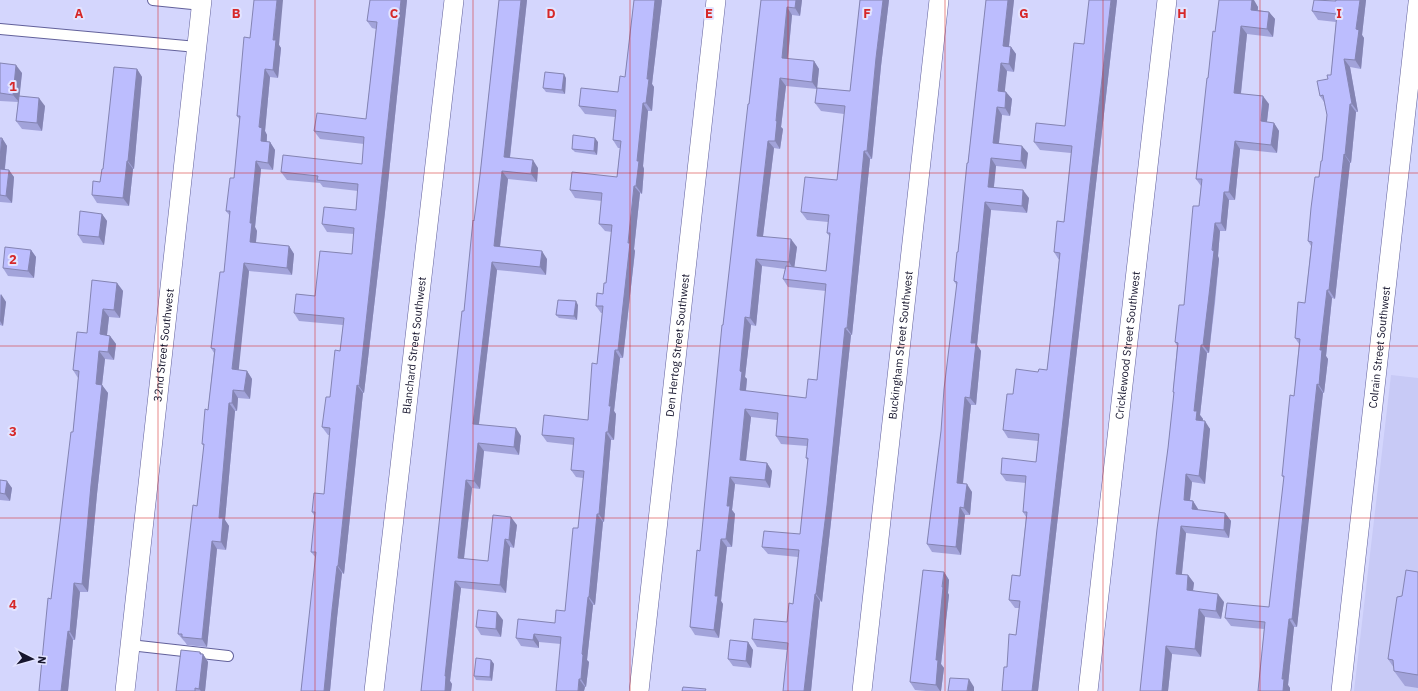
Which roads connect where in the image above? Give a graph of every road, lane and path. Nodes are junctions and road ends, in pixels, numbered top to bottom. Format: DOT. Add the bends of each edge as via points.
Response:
graph roads {
  1 [pos="153,0"];
  2 [pos="454,0"];
  3 [pos="716,0"];
  4 [pos="939,0"];
  5 [pos="1167,0"];
  6 [pos="202,3"];
  7 [pos="1418,3"];
  8 [pos="0,29"];
  9 [pos="197,47"];
  10 [pos="130,644"];
  11 [pos="228,656"];
  12 [pos="125,691"];
  13 [pos="374,691"];
  14 [pos="638,691"];
  15 [pos="862,691"];
  16 [pos="1088,691"];
  17 [pos="1341,691"];
  1 -- 6 [label="lane"];
  2 -- 13 [label="street, Blanchard Street Southwest"];
  3 -- 14 [label="street, Den Hertog Street Southwest"];
  4 -- 15 [label="street, Buckingham Street Southwest"];
  5 -- 16 [label="street, Cricklewood Street Southwest"];
  6 -- 9 [label="street, 32nd Street Southwest"];
  7 -- 17 [label="street, Colrain Street Southwest"];
  8 -- 9 [label="lane"];
  9 -- 10 [label="street, 32nd Street Southwest"];
  10 -- 11 [label="lane"];
  10 -- 12 [label="street, 32nd Street Southwest"];
}
